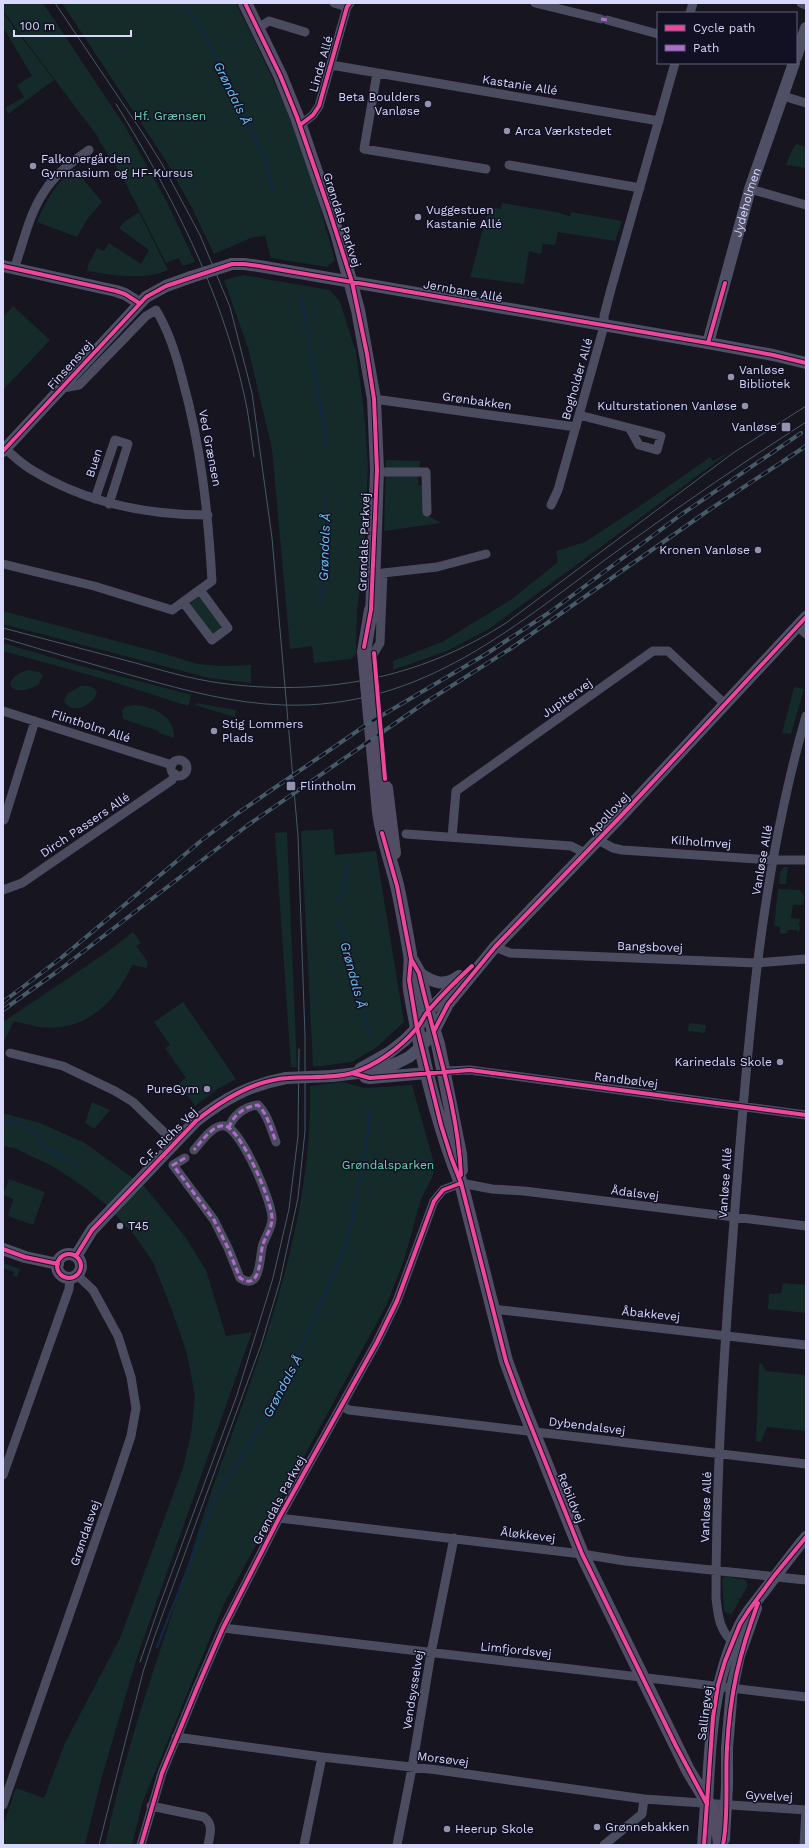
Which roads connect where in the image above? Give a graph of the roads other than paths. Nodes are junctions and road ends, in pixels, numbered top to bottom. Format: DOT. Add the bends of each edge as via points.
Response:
graph roads {
  1 [pos="245,3"];
  2 [pos="334,3"];
  3 [pos="535,3"];
  4 [pos="801,3"];
  5 [pos="349,5"];
  6 [pos="806,5"];
  7 [pos="258,28"];
  8 [pos="806,28"];
  9 [pos="305,32"];
  10 [pos="657,34"];
  11 [pos="797,54"];
  12 [pos="675,64"];
  13 [pos="794,64"];
  14 [pos="331,65"];
  15 [pos="376,73"];
  16 [pos="783,96"];
  17 [pos="806,103"];
  18 [pos="659,120"];
  19 [pos="300,125"];
  20 [pos="89,150"];
  21 [pos="509,165"];
  22 [pos="486,169"];
  23 [pos="640,188"];
  24 [pos="750,189"];
  25 [pos="806,205"];
  26 [pos="9,268"];
  27 [pos="352,282"];
  28 [pos="152,292"];
  29 [pos="139,304"];
  30 [pos="156,310"];
  31 [pos="604,326"];
  32 [pos="708,343"];
  33 [pos="773,355"];
  34 [pos="806,357"];
  35 [pos="806,363"];
  36 [pos="61,385"];
  37 [pos="374,399"];
  38 [pos="579,415"];
  39 [pos="576,427"];
  40 [pos="630,429"];
  41 [pos="4,447"];
  42 [pos="385,472"];
  43 [pos="95,499"];
  44 [pos="109,504"];
  45 [pos="551,505"];
  46 [pos="427,512"];
  47 [pos="208,515"];
  48 [pos="486,554"];
  49 [pos="3,564"];
  50 [pos="200,590"];
  51 [pos="182,602"];
  52 [pos="371,610"];
  53 [pos="806,617"];
  54 [pos="801,630"];
  55 [pos="374,653"];
  56 [pos="725,704"];
  57 [pos="3,711"];
  58 [pos="806,716"];
  59 [pos="34,721"];
  60 [pos="801,751"];
  61 [pos="172,765"];
  62 [pos="175,774"];
  63 [pos="382,793"];
  64 [pos="4,820"];
  65 [pos="406,834"];
  66 [pos="452,836"];
  67 [pos="598,840"];
  68 [pos="585,853"];
  69 [pos="772,860"];
  70 [pos="806,860"];
  71 [pos="3,890"];
  72 [pos="493,949"];
  73 [pos="411,959"];
  74 [pos="806,959"];
  75 [pos="757,963"];
  76 [pos="468,970"];
  77 [pos="419,973"];
  78 [pos="428,1012"];
  79 [pos="417,1028"];
  80 [pos="434,1031"];
  81 [pos="421,1047"];
  82 [pos="10,1053"];
  83 [pos="444,1071"];
  84 [pos="352,1073"];
  85 [pos="427,1073"];
  86 [pos="743,1106"];
  87 [pos="806,1114"];
  88 [pos="229,1128"];
  89 [pos="276,1142"];
  90 [pos="175,1143"];
  91 [pos="194,1150"];
  92 [pos="164,1154"];
  93 [pos="185,1158"];
  94 [pos="174,1165"];
  95 [pos="461,1183"];
  96 [pos="734,1218"];
  97 [pos="806,1226"];
  98 [pos="3,1249"];
  99 [pos="76,1256"];
  100 [pos="58,1264"];
  101 [pos="74,1276"];
  102 [pos="492,1309"];
  103 [pos="727,1335"];
  104 [pos="806,1345"];
  105 [pos="342,1406"];
  106 [pos="533,1431"];
  107 [pos="720,1455"];
  108 [pos="806,1464"];
  109 [pos="3,1475"];
  110 [pos="279,1518"];
  111 [pos="806,1537"];
  112 [pos="454,1538"];
  113 [pos="582,1554"];
  114 [pos="716,1571"];
  115 [pos="774,1576"];
  116 [pos="806,1580"];
  117 [pos="223,1628"];
  118 [pos="737,1645"];
  119 [pos="431,1653"];
  120 [pos="642,1676"];
  121 [pos="718,1686"];
  122 [pos="732,1688"];
  123 [pos="806,1697"];
  124 [pos="176,1737"];
  125 [pos="322,1757"];
  126 [pos="412,1768"];
  127 [pos="644,1800"];
  128 [pos="707,1804"];
  129 [pos="3,1805"];
  130 [pos="725,1805"];
  131 [pos="151,1806"];
  132 [pos="806,1810"];
  133 [pos="607,1844"];
  134 [pos="141,1845"];
  135 [pos="208,1845"];
  136 [pos="304,1845"];
  137 [pos="397,1845"];
  138 [pos="704,1845"];
  139 [pos="721,1845"];
  140 [pos="804,1845"];
  1 -- 7 [label="main road, Grøndals Parkvej"];
  2 -- 5 [label="street"];
  3 -- 10 [label="street"];
  4 -- 6 [label="street"];
  5 -- 14 [label="street, Linde Allé"];
  7 -- 9 [label="street" via="269,22"];
  7 -- 19 [label="main road, Grøndals Parkvej"];
  8 -- 11 [label="street"];
  12 -- 18 [label="street, Bogholder Allé"];
  13 -- 16 [label="street, Jydeholmen"];
  14 -- 15 [label="street, Kastanie Allé"];
  14 -- 19 [label="street, Linde Allé" via="319,106 313,115"];
  15 -- 18 [label="street, Kastanie Allé"];
  15 -- 22 [label="street" via="364,149"];
  16 -- 17 [label="street"];
  16 -- 24 [label="street, Jydeholmen"];
  18 -- 23 [label="street, Bogholder Allé"];
  19 -- 27 [label="main road, Grøndals Parkvej"];
  20 -- 26 [label="street" via="66,166 44,192"];
  21 -- 23 [label="street"];
  23 -- 31 [label="street, Bogholder Allé" via="604,316"];
  24 -- 25 [label="street"];
  24 -- 32 [label="street, Jydeholmen"];
  26 -- 29 [label="street" via="116,291"];
  27 -- 28 [label="street, Jernbane Allé, bridge" via="232,264"];
  27 -- 31 [label="street, Jernbane Allé"];
  27 -- 37 [label="main road, Grøndals Parkvej"];
  28 -- 29 [label="street, Finsensvej"];
  29 -- 36 [label="street, Finsensvej" via="122,316"];
  30 -- 36 [label="street, Finsensvej" via="146,316 79,385"];
  30 -- 47 [label="street, Ved Grænsen" via="171,340 186,391 203,469"];
  31 -- 32 [label="street, Jernbane Allé"];
  31 -- 38 [label="street, Bogholder Allé"];
  32 -- 33 [label="street, Jernbane Allé"];
  33 -- 34 [label="street, Jernbane Allé"];
  33 -- 35 [label="street, Jernbane Allé"];
  36 -- 41 [label="street, Finsensvej"];
  37 -- 39 [label="street, Grønbakken"];
  37 -- 52 [label="main road, Grøndals Parkvej" via="377,470"];
  38 -- 39 [label="street, Bogholder Allé"];
  38 -- 40 [label="street"];
  39 -- 45 [label="street, Bogholder Allé" via="558,490"];
  41 -- 43 [label="street" via="30,470"];
  42 -- 46 [label="street" via="426,472"];
  43 -- 44 [label="street"];
  43 -- 44 [label="street, Buen" via="115,440 128,444"];
  44 -- 47 [label="street" via="157,513"];
  47 -- 50 [label="street, Ved Grænsen" via="212,581"];
  48 -- 55 [label="street, Grøndals Parkvej" via="437,567 383,573 380,643"];
  49 -- 51 [label="street, Ved Grænsen" via="94,586 172,610"];
  50 -- 51 [label="street, Ved Grænsen"];
  50 -- 51 [label="street" via="228,628 212,640"];
  52 -- 55 [label="main road, Grøndals Parkvej"];
  52 -- 63 [label="main road, Grøndals Parkvej" via="364,652"];
  53 -- 54 [label="street, Apollovej"];
  54 -- 56 [label="street, Apollovej"];
  55 -- 63 [label="main road, Grøndals Parkvej"];
  56 -- 66 [label="street, Jupitervej" via="668,651 653,651 456,791"];
  56 -- 67 [label="street, Apollovej"];
  57 -- 59 [label="street, Flintholm Allé"];
  58 -- 60 [label="street, Vanløse Allé"];
  59 -- 61 [label="street, Flintholm Allé"];
  59 -- 64 [label="street"];
  60 -- 69 [label="street, Vanløse Allé"];
  61 -- 62 [label="street"];
  61 -- 62 [label="street" via="180,760 186,766 183,774"];
  62 -- 71 [label="street, Dirch Passers Allé" via="172,780 27,879"];
  63 -- 73 [label="main road, Grøndals Parkvej" via="393,833 397,886"];
  65 -- 66 [label="street"];
  66 -- 68 [label="street" via="571,846"];
  67 -- 68 [label="street, Apollovej"];
  67 -- 69 [label="street, Kilholmvej" via="613,848"];
  68 -- 72 [label="street, Apollovej"];
  69 -- 70 [label="street, Kilholmvej"];
  69 -- 75 [label="street, Vanløse Allé"];
  72 -- 75 [label="street, Bangsbovej" via="510,953"];
  72 -- 76 [label="street, Apollovej"];
  72 -- 80 [label="street, Apollovej" via="448,1004"];
  73 -- 77 [label="main road, Grøndals Parkvej"];
  73 -- 79 [label="main road, Grøndals Parkvej" via="409,980"];
  74 -- 75 [label="street, Bangsbovej"];
  75 -- 86 [label="street, Vanløse Allé"];
  76 -- 77 [label="street, Apollovej" via="450,983 438,982"];
  76 -- 78 [label="street, Apollovej"];
  77 -- 78 [label="main road, Grøndals Parkvej"];
  78 -- 79 [label="street, C.F. Richs Vej"];
  78 -- 80 [label="main road, Grøndals Parkvej"];
  79 -- 81 [label="main road, Grøndals Parkvej"];
  79 -- 84 [label="street, C.F. Richs Vej" via="390,1052"];
  80 -- 81 [label="street, Apollovej"];
  80 -- 83 [label="main road, Grøndals Parkvej"];
  81 -- 84 [label="street, C.F. Richs Vej" via="397,1063 375,1071"];
  81 -- 85 [label="main road, Grøndals Parkvej"];
  82 -- 90 [label="street, C.F. Richs Vej" via="63,1066 115,1091 133,1102"];
  83 -- 85 [label="main road"];
  83 -- 86 [label="street, Randbølvej" via="470,1070"];
  83 -- 95 [label="main road, Grøndals Parkvej" via="460,1154"];
  84 -- 85 [label="street, C.F. Richs Vej" via="370,1078"];
  84 -- 90 [label="street, C.F. Richs Vej, bridge" via="286,1078 242,1091 226,1099 196,1121"];
  85 -- 95 [label="main road, Grøndals Parkvej"];
  86 -- 87 [label="street, Randbølvej"];
  86 -- 96 [label="street, Vanløse Allé"];
  88 -- 89 [label="street" via="236,1115 258,1105 268,1119"];
  88 -- 91 [label="street" via="224,1126 208,1134"];
  88 -- 94 [label="street, C.F. Richs Vej" via="239,1138 249,1156 271,1207 272,1220 263,1245 259,1273 253,1280 246,1281 240,1278 214,1220"];
  90 -- 92 [label="street, C.F. Richs Vej"];
  92 -- 94 [label="street, C.F. Richs Vej"];
  92 -- 99 [label="street, C.F. Richs Vej" via="92,1230"];
  93 -- 94 [label="street, C.F. Richs Vej"];
  95 -- 96 [label="street, Ådalsvej" via="492,1189"];
  95 -- 102 [label="main road, Rebildvej"];
  95 -- 105 [label="street, Grøndals Parkvej" via="443,1190 434,1201 397,1301 378,1342"];
  96 -- 97 [label="street, Ådalsvej"];
  96 -- 103 [label="street, Vanløse Allé"];
  98 -- 100 [label="street"];
  99 -- 100 [label="street" via="65,1255"];
  99 -- 101 [label="street" via="81,1265"];
  100 -- 101 [label="street" via="60,1274"];
  101 -- 109 [label="street"];
  101 -- 129 [label="street, Grøndalsvej" via="93,1290 118,1336 131,1377 136,1408 131,1436 116,1481"];
  102 -- 103 [label="street, Åbakkevej"];
  102 -- 106 [label="main road, Rebildvej" via="506,1361"];
  103 -- 104 [label="street, Åbakkevej"];
  103 -- 107 [label="street, Vanløse Allé"];
  105 -- 106 [label="street, Dybendalsvej" via="349,1410"];
  105 -- 110 [label="street, Grøndals Parkvej"];
  106 -- 107 [label="street, Dybendalsvej"];
  106 -- 113 [label="main road, Rebildvej"];
  107 -- 108 [label="street, Dybendalsvej"];
  107 -- 114 [label="street, Vanløse Allé"];
  110 -- 112 [label="street, Åløkkevej"];
  110 -- 117 [label="street, Grøndals Parkvej"];
  111 -- 115 [label="street, Sallingvej"];
  112 -- 113 [label="street, Åløkkevej"];
  112 -- 119 [label="street, Vendsysselvej"];
  113 -- 114 [label="street, Åløkkevej"];
  113 -- 120 [label="main road, Rebildvej"];
  114 -- 115 [label="street, Åløkkevej"];
  114 -- 118 [label="street, Vanløse Allé" via="719,1619 725,1634"];
  115 -- 116 [label="street, Åløkkevej"];
  115 -- 118 [label="street, Sallingvej" via="746,1615"];
  117 -- 119 [label="street, Limfjordsvej"];
  117 -- 124 [label="street, Grøndals Parkvej"];
  118 -- 121 [label="street, Sallingvej"];
  118 -- 122 [label="street, Sallingvej"];
  119 -- 120 [label="street, Limfjordsvej"];
  119 -- 126 [label="street, Vendsysselvej"];
  120 -- 121 [label="street, Limfjordsvej"];
  120 -- 128 [label="main road, Rebildvej"];
  121 -- 122 [label="street, Limfjordsvej"];
  121 -- 128 [label="street, Sallingvej" via="713,1717"];
  122 -- 123 [label="street, Limfjordsvej"];
  122 -- 130 [label="street, Sallingvej"];
  124 -- 125 [label="street, Morsøvej"];
  124 -- 131 [label="street, Grøndals Parkvej"];
  125 -- 126 [label="street, Morsøvej"];
  125 -- 136 [label="street"];
  126 -- 127 [label="street, Morsøvej"];
  126 -- 137 [label="street, Vendsysselvej"];
  127 -- 128 [label="street, Morsøvej"];
  127 -- 133 [label="street" via="642,1814"];
  128 -- 130 [label="street, Gyvelvej"];
  128 -- 138 [label="main road, Sallingvej"];
  128 -- 139 [label="main road, Sallingvej" via="716,1818"];
  130 -- 132 [label="street, Gyvelvej"];
  130 -- 139 [label="street, Sallingvej" via="724,1836"];
  131 -- 134 [label="street, Grøndals Parkvej"];
  131 -- 135 [label="street" via="204,1817 211,1829"];
  132 -- 140 [label="street"];
}
